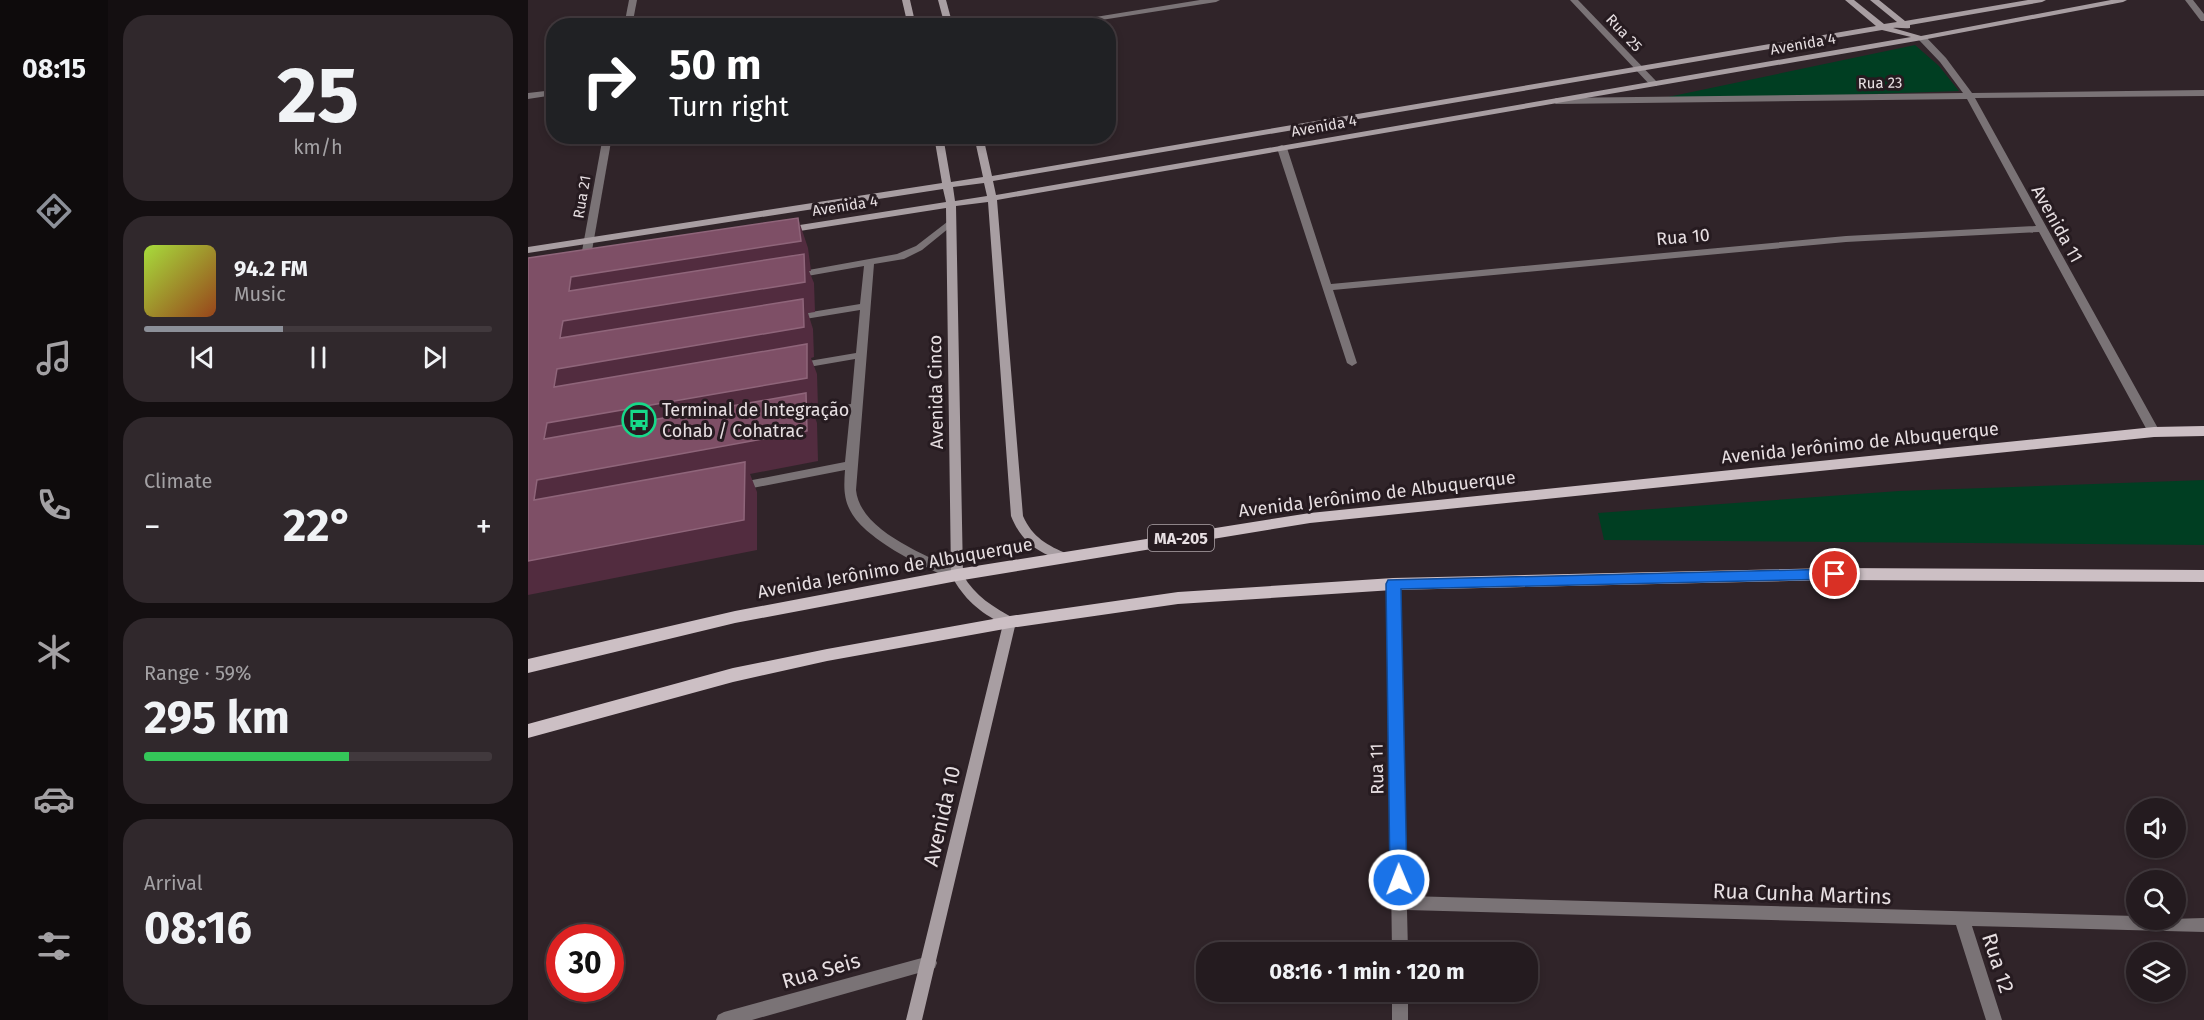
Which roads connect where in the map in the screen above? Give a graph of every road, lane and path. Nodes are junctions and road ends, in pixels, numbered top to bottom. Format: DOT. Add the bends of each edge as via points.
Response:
graph roads {
  1 [pos="633,0"];
  2 [pos="906,0"];
  3 [pos="942,0"];
  4 [pos="1216,0"];
  5 [pos="1574,0"];
  6 [pos="1849,0"];
  7 [pos="1874,0"];
  8 [pos="2042,0"];
  9 [pos="2123,0"];
  10 [pos="2189,0"];
  11 [pos="630,18"];
  12 [pos="910,18"];
  13 [pos="947,18"];
  14 [pos="1094,18"];
  15 [pos="2204,19"];
  16 [pos="1903,23"];
  17 [pos="1882,27"];
  18 [pos="1922,38"];
  19 [pos="1638,68"];
  20 [pos="1654,84"];
  21 [pos="546,93"];
  22 [pos="2204,93"];
  23 [pos="1969,95"];
  24 [pos="528,96"];
  25 [pos="1556,101"];
  26 [pos="607,144"];
  27 [pos="940,144"];
  28 [pos="980,144"];
  29 [pos="1282,148"];
  30 [pos="989,179"];
  31 [pos="949,185"];
  32 [pos="992,198"];
  33 [pos="951,204"];
  34 [pos="951,222"];
  35 [pos="2041,229"];
  36 [pos="774,232"];
  37 [pos="589,241"];
  38 [pos="528,250"];
  39 [pos="597,260"];
  40 [pos="581,263"];
  41 [pos="869,264"];
  42 [pos="789,276"];
  43 [pos="1328,287"];
  44 [pos="865,306"];
  45 [pos="784,320"];
  46 [pos="861,355"];
  47 [pos="1352,363"];
  48 [pos="780,369"];
  49 [pos="857,406"];
  50 [pos="786,420"];
  51 [pos="2154,432"];
  52 [pos="2204,432"];
  53 [pos="851,465"];
  54 [pos="725,489"];
  55 [pos="1064,557"];
  56 [pos="957,575"];
  57 [pos="2204,576"];
  58 [pos="1393,584"];
  59 [pos="1010,622"];
  60 [pos="528,666"];
  61 [pos="528,731"];
  62 [pos="1399,903"];
  63 [pos="1962,919"];
  64 [pos="2204,925"];
  65 [pos="1400,942"];
  66 [pos="929,963"];
  67 [pos="1400,1002"];
  68 [pos="724,1020"];
  69 [pos="914,1020"];
  70 [pos="1400,1020"];
  71 [pos="1994,1020"];
  1 -- 11 [label="street"];
  2 -- 12 [label="main road"];
  3 -- 13 [label="main road"];
  4 -- 14 [label="street"];
  5 -- 19 [label="street, Rua 25"];
  6 -- 17 [label="main road"];
  7 -- 16 [label="main road"];
  8 -- 16 [label="main road, Avenida 4"];
  9 -- 18 [label="main road, Avenida 4"];
  10 -- 15 [label="street"];
  16 -- 17 [label="main road, Avenida 4"];
  16 -- 18 [label="main road"];
  17 -- 18 [label="main road"];
  17 -- 19 [label="main road, Avenida 4"];
  18 -- 20 [label="main road, Avenida 4"];
  18 -- 23 [label="street, Avenida 11"];
  19 -- 20 [label="street, Rua 25"];
  19 -- 30 [label="main road, Avenida 4"];
  20 -- 25 [label="main road, Avenida 4"];
  21 -- 24 [label="street"];
  22 -- 23 [label="street, Rua 23"];
  23 -- 25 [label="street, Rua 23"];
  23 -- 35 [label="street, Avenida 11"];
  25 -- 29 [label="main road, Avenida 4"];
  26 -- 37 [label="street, Rua 21"];
  27 -- 31 [label="main road, Avenida Cinco"];
  28 -- 30 [label="main road"];
  29 -- 32 [label="main road, Avenida 4"];
  29 -- 43 [label="street"];
  30 -- 31 [label="main road, Avenida 4"];
  30 -- 32 [label="main road"];
  31 -- 33 [label="main road, Avenida Cinco"];
  31 -- 37 [label="main road, Avenida 4"];
  32 -- 33 [label="main road, Avenida 4"];
  32 -- 55 [label="main road" via="1017,516 1034,543"];
  33 -- 34 [label="main road, Avenida Cinco"];
  33 -- 36 [label="main road, Avenida 4"];
  34 -- 41 [label="street" via="919,248"];
  34 -- 56 [label="main road, Avenida Cinco"];
  35 -- 43 [label="street, Rua 10" via="1846,239"];
  35 -- 51 [label="street, Avenida 11"];
  37 -- 38 [label="main road, Avenida 4"];
  37 -- 40 [label="street, Rua 21"];
  39 -- 40 [label="main road"];
  41 -- 42 [label="street"];
  41 -- 44 [label="street"];
  43 -- 47 [label="street"];
  44 -- 45 [label="street"];
  44 -- 46 [label="street"];
  46 -- 48 [label="street"];
  46 -- 49 [label="street"];
  49 -- 50 [label="street"];
  49 -- 53 [label="street"];
  51 -- 52 [label="main road, Avenida Jerônimo de Albuquerque"];
  51 -- 55 [label="main road, Avenida Jerônimo de Albuquerque / MA-205" via="1310,518"];
  53 -- 54 [label="street"];
  53 -- 56 [label="street" via="850,498 873,530"];
  55 -- 56 [label="main road, Avenida Jerônimo de Albuquerque / MA-205"];
  56 -- 59 [label="main road" via="975,602"];
  56 -- 60 [label="main road, Avenida Jerônimo de Albuquerque" via="735,617"];
  57 -- 58 [label="main road" via="1835,574"];
  58 -- 59 [label="main road" via="1178,598"];
  58 -- 62 [label="street, Rua 11"];
  59 -- 61 [label="main road" via="743,673"];
  59 -- 66 [label="main road, Avenida 10"];
  62 -- 63 [label="street, Rua Cunha Martins"];
  62 -- 65 [label="street, Rua 11"];
  63 -- 64 [label="street, Rua Cunha Martins"];
  63 -- 71 [label="street, Rua 12"];
  66 -- 68 [label="street, Rua Seis"];
  66 -- 69 [label="main road, Avenida 10"];
  67 -- 70 [label="street"];
}
